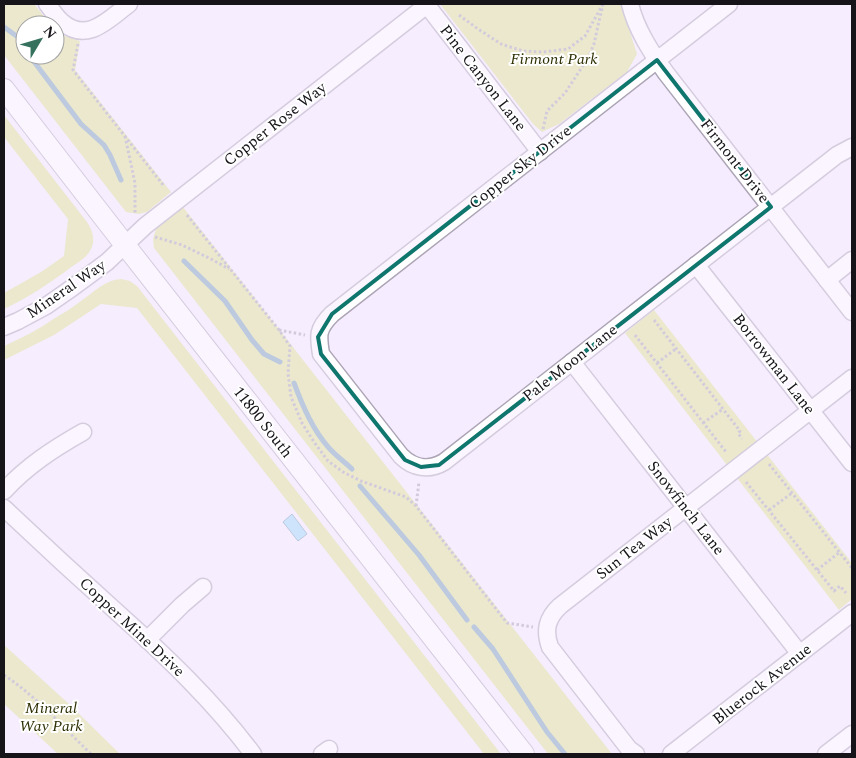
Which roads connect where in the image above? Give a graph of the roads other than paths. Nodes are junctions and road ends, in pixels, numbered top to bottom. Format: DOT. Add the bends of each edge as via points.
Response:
graph roads {
  1 [pos="47,4"];
  2 [pos="129,4"];
  3 [pos="426,4"];
  4 [pos="630,4"];
  5 [pos="730,4"];
  6 [pos="657,60"];
  7 [pos="4,89"];
  8 [pos="852,147"];
  9 [pos="540,152"];
  10 [pos="771,207"];
  11 [pos="125,245"];
  12 [pos="852,260"];
  13 [pos="696,265"];
  14 [pos="827,280"];
  15 [pos="852,312"];
  16 [pos="4,327"];
  17 [pos="311,336"];
  18 [pos="572,362"];
  19 [pos="852,378"];
  20 [pos="811,410"];
  21 [pos="83,432"];
  22 [pos="852,463"];
  23 [pos="4,491"];
  24 [pos="4,508"];
  25 [pos="686,508"];
  26 [pos="203,587"];
  27 [pos="852,613"];
  28 [pos="148,640"];
  29 [pos="800,654"];
  30 [pos="852,734"];
  31 [pos="253,754"];
  32 [pos="524,754"];
  33 [pos="636,754"];
  34 [pos="672,754"];
  35 [pos="826,754"];
  1 -- 2 [label="street" via="64,24 86,30 98,28"];
  3 -- 9 [label="street, Pine Canyon Lane"];
  3 -- 11 [label="street, Copper Rose Way"];
  4 -- 6 [label="street, Firmont Drive"];
  5 -- 6 [label="street, Copper Sky Drive"];
  6 -- 9 [label="street, Copper Sky Drive"];
  6 -- 10 [label="street, Firmont Drive"];
  7 -- 11 [label="main road, 11800 South"];
  8 -- 10 [label="street, Pale Moon Lane"];
  9 -- 17 [label="street, Copper Sky Drive" via="332,314"];
  10 -- 13 [label="street, Pale Moon Lane"];
  10 -- 14 [label="street, Firmont Drive"];
  11 -- 16 [label="street, Mineral Way" via="46,306"];
  11 -- 32 [label="main road, 11800 South"];
  12 -- 14 [label="street"];
  13 -- 18 [label="street, Pale Moon Lane"];
  13 -- 20 [label="street, Borrowman Lane"];
  14 -- 15 [label="street, Firmont Drive"];
  17 -- 18 [label="street, Pale Moon Lane" via="321,354 389,441 405,460 421,467 433,467 444,462"];
  18 -- 25 [label="street, Snowfinch Lane"];
  19 -- 20 [label="street, Sun Tea Way"];
  20 -- 22 [label="street, Borrowman Lane"];
  20 -- 25 [label="street, Sun Tea Way"];
  21 -- 23 [label="street" via="35,462"];
  24 -- 28 [label="street, Copper Mine Drive"];
  25 -- 29 [label="street, Snowfinch Lane"];
  25 -- 33 [label="street, Sun Tea Way" via="560,606 551,616 547,629 548,641 554,652"];
  26 -- 28 [label="street"];
  27 -- 29 [label="street, Bluerock Avenue"];
  28 -- 31 [label="street, Copper Mine Drive" via="183,674"];
  29 -- 34 [label="street, Bluerock Avenue"];
  30 -- 35 [label="street"];
}
